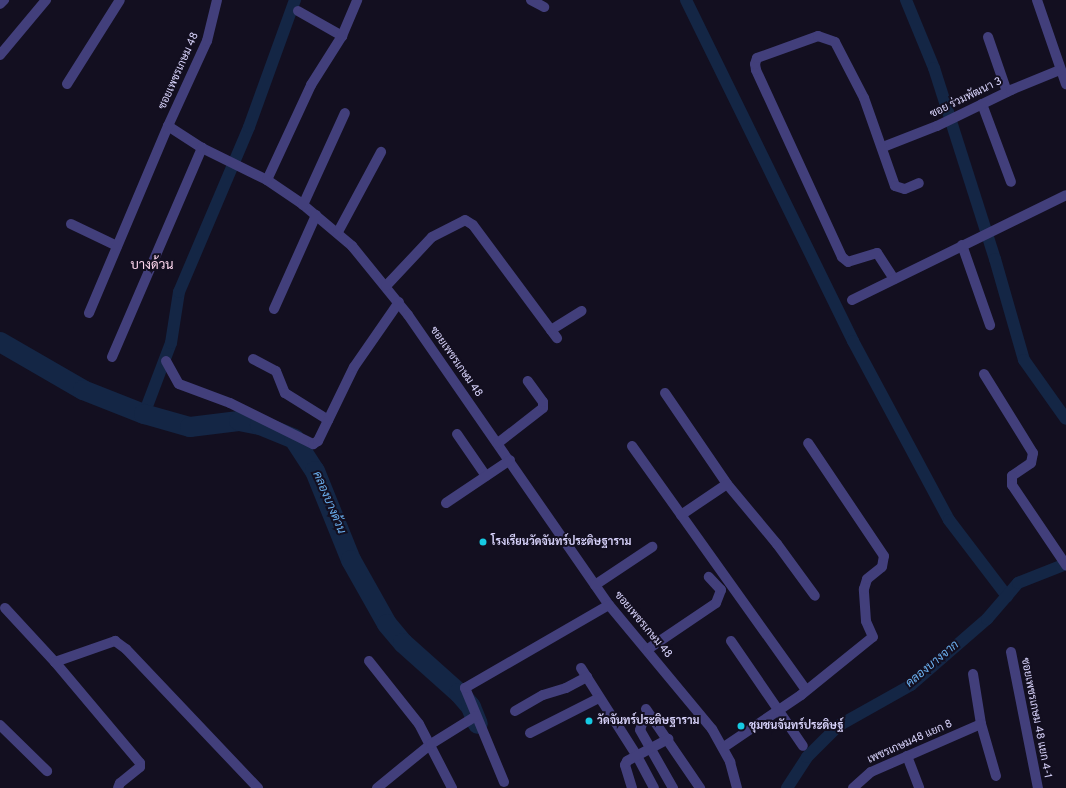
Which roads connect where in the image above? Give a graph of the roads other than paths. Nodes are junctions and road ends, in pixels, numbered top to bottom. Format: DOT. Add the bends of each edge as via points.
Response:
graph roads {
  1 [pos="4,0"];
  2 [pos="46,0"];
  3 [pos="120,0"];
  4 [pos="217,0"];
  5 [pos="357,0"];
  6 [pos="531,0"];
  7 [pos="1037,0"];
  8 [pos="0,4"];
  9 [pos="544,7"];
  10 [pos="298,11"];
  11 [pos="342,36"];
  12 [pos="988,37"];
  13 [pos="0,55"];
  14 [pos="1060,70"];
  15 [pos="67,84"];
  16 [pos="1066,84"];
  17 [pos="1007,92"];
  18 [pos="982,104"];
  19 [pos="345,113"];
  20 [pos="168,126"];
  21 [pos="883,146"];
  22 [pos="202,148"];
  23 [pos="381,152"];
  24 [pos="267,180"];
  25 [pos="1011,182"];
  26 [pos="919,183"];
  27 [pos="1066,195"];
  28 [pos="303,204"];
  29 [pos="316,215"];
  30 [pos="71,224"];
  31 [pos="338,232"];
  32 [pos="962,245"];
  33 [pos="117,246"];
  34 [pos="894,279"];
  35 [pos="386,286"];
  36 [pos="852,300"];
  37 [pos="399,302"];
  38 [pos="274,309"];
  39 [pos="582,312"];
  40 [pos="89,314"];
  41 [pos="990,325"];
  42 [pos="112,357"];
  43 [pos="253,359"];
  44 [pos="166,361"];
  45 [pos="984,374"];
  46 [pos="528,381"];
  47 [pos="666,393"];
  48 [pos="328,420"];
  49 [pos="457,434"];
  50 [pos="498,443"];
  51 [pos="808,443"];
  52 [pos="632,446"];
  53 [pos="510,460"];
  54 [pos="486,476"];
  55 [pos="727,484"];
  56 [pos="446,503"];
  57 [pos="681,515"];
  58 [pos="652,547"];
  59 [pos="1063,561"];
  60 [pos="709,578"];
  61 [pos="595,585"];
  62 [pos="814,596"];
  63 [pos="608,605"];
  64 [pos="5,608"];
  65 [pos="731,641"];
  66 [pos="648,649"];
  67 [pos="1011,652"];
  68 [pos="369,661"];
  69 [pos="56,662"];
  70 [pos="973,674"];
  71 [pos="806,690"];
  72 [pos="599,698"];
  73 [pos="515,711"];
  74 [pos="779,711"];
  75 [pos="473,717"];
  76 [pos="981,724"];
  77 [pos="0,725"];
  78 [pos="530,733"];
  79 [pos="668,739"];
  80 [pos="431,744"];
  81 [pos="803,746"];
  82 [pos="724,747"];
  83 [pos="652,748"];
  84 [pos="637,756"];
  85 [pos="907,756"];
  86 [pos="47,771"];
  87 [pos="996,776"];
  88 [pos="504,782"];
  89 [pos="118,788"];
  90 [pos="258,788"];
  91 [pos="377,788"];
  92 [pos="452,788"];
  93 [pos="632,788"];
  94 [pos="654,788"];
  95 [pos="673,788"];
  96 [pos="700,788"];
  97 [pos="737,788"];
  98 [pos="853,788"];
  99 [pos="919,788"];
  100 [pos="1038,788"];
  1 -- 8 [label="street"];
  2 -- 13 [label="street"];
  3 -- 15 [label="street"];
  4 -- 20 [label="street, ซอยเพชรเกษม 48" via="207,41"];
  5 -- 11 [label="street"];
  6 -- 9 [label="street"];
  7 -- 14 [label="street"];
  10 -- 11 [label="street"];
  11 -- 24 [label="street" via="311,85"];
  12 -- 17 [label="street"];
  14 -- 16 [label="street"];
  14 -- 17 [label="street, ซอย ร่วมพัฒนา 3"];
  17 -- 18 [label="street, ซอย ร่วมพัฒนา 3"];
  18 -- 21 [label="street, ซอย ร่วมพัฒนา 3" via="946,122"];
  18 -- 25 [label="street"];
  19 -- 28 [label="street"];
  20 -- 22 [label="street, ซอยเพชรเกษม 48"];
  20 -- 33 [label="street"];
  21 -- 26 [label="street" via="895,186 905,189"];
  21 -- 34 [label="street" via="864,98 835,42 818,36 757,58 756,70 842,257 848,262 877,253"];
  22 -- 24 [label="street, ซอยเพชรเกษม 48"];
  22 -- 42 [label="street"];
  23 -- 31 [label="street"];
  24 -- 28 [label="street, ซอยเพชรเกษม 48"];
  27 -- 32 [label="street"];
  28 -- 29 [label="street, ซอยเพชรเกษม 48"];
  29 -- 31 [label="street, ซอยเพชรเกษม 48"];
  29 -- 38 [label="street"];
  30 -- 33 [label="street"];
  31 -- 35 [label="street, ซอยเพชรเกษม 48"];
  32 -- 34 [label="street"];
  32 -- 41 [label="street"];
  33 -- 40 [label="street"];
  34 -- 36 [label="street"];
  35 -- 37 [label="street, ซอยเพชรเกษม 48"];
  35 -- 39 [label="street" via="432,237 465,220 473,225 554,334"];
  37 -- 48 [label="street" via="354,367"];
  37 -- 50 [label="street, ซอยเพชรเกษม 48"];
  43 -- 48 [label="street" via="276,371 285,393"];
  44 -- 48 [label="street" via="179,384 248,411 308,444 318,441"];
  45 -- 59 [label="street" via="1033,453 1031,463 1012,476 1012,485"];
  46 -- 50 [label="street" via="543,402 543,408"];
  47 -- 55 [label="street"];
  49 -- 54 [label="street"];
  50 -- 53 [label="street, ซอยเพชรเกษม 48"];
  51 -- 71 [label="street" via="877,544 884,556 884,563 867,580 864,589 866,621 873,637"];
  52 -- 57 [label="street"];
  53 -- 54 [label="street"];
  53 -- 61 [label="street, ซอยเพชรเกษม 48"];
  54 -- 56 [label="street"];
  55 -- 57 [label="street"];
  55 -- 62 [label="street" via="777,544"];
  57 -- 71 [label="street"];
  58 -- 61 [label="street"];
  60 -- 66 [label="street" via="721,590 716,603"];
  61 -- 63 [label="street, ซอยเพชรเกษม 48"];
  63 -- 66 [label="street, ซอยเพชรเกษม 48"];
  63 -- 75 [label="street" via="468,684 465,692"];
  64 -- 69 [label="street"];
  65 -- 74 [label="street"];
  66 -- 82 [label="street, ซอยเพชรเกษม 48"];
  67 -- 100 [label="street, ซอยเพชรเกษม 48 แยก 4-1"];
  68 -- 80 [label="street" via="402,699"];
  69 -- 89 [label="street" via="140,763 140,767 120,782"];
  69 -- 90 [label="street" via="115,641 126,649"];
  70 -- 76 [label="street"];
  71 -- 74 [label="street"];
  72 -- 73 [label="street" via="584,673 566,688 543,695"];
  72 -- 78 [label="street"];
  72 -- 84 [label="street"];
  74 -- 81 [label="street"];
  74 -- 82 [label="street"];
  75 -- 80 [label="street"];
  75 -- 88 [label="street"];
  76 -- 85 [label="street, เพชรเกษม48 แยก 8"];
  76 -- 87 [label="street"];
  77 -- 86 [label="street"];
  79 -- 83 [label="street"];
  79 -- 83 [label="street" via="649,713 640,725 640,730"];
  79 -- 96 [label="street"];
  80 -- 91 [label="street"];
  80 -- 92 [label="street"];
  82 -- 97 [label="street, ซอยเพชรเกษม 48"];
  83 -- 84 [label="street"];
  83 -- 95 [label="street"];
  84 -- 93 [label="street" via="625,765"];
  84 -- 94 [label="street"];
  85 -- 98 [label="street, เพชรเกษม48 แยก 8" via="871,772"];
  85 -- 99 [label="street"];
}
